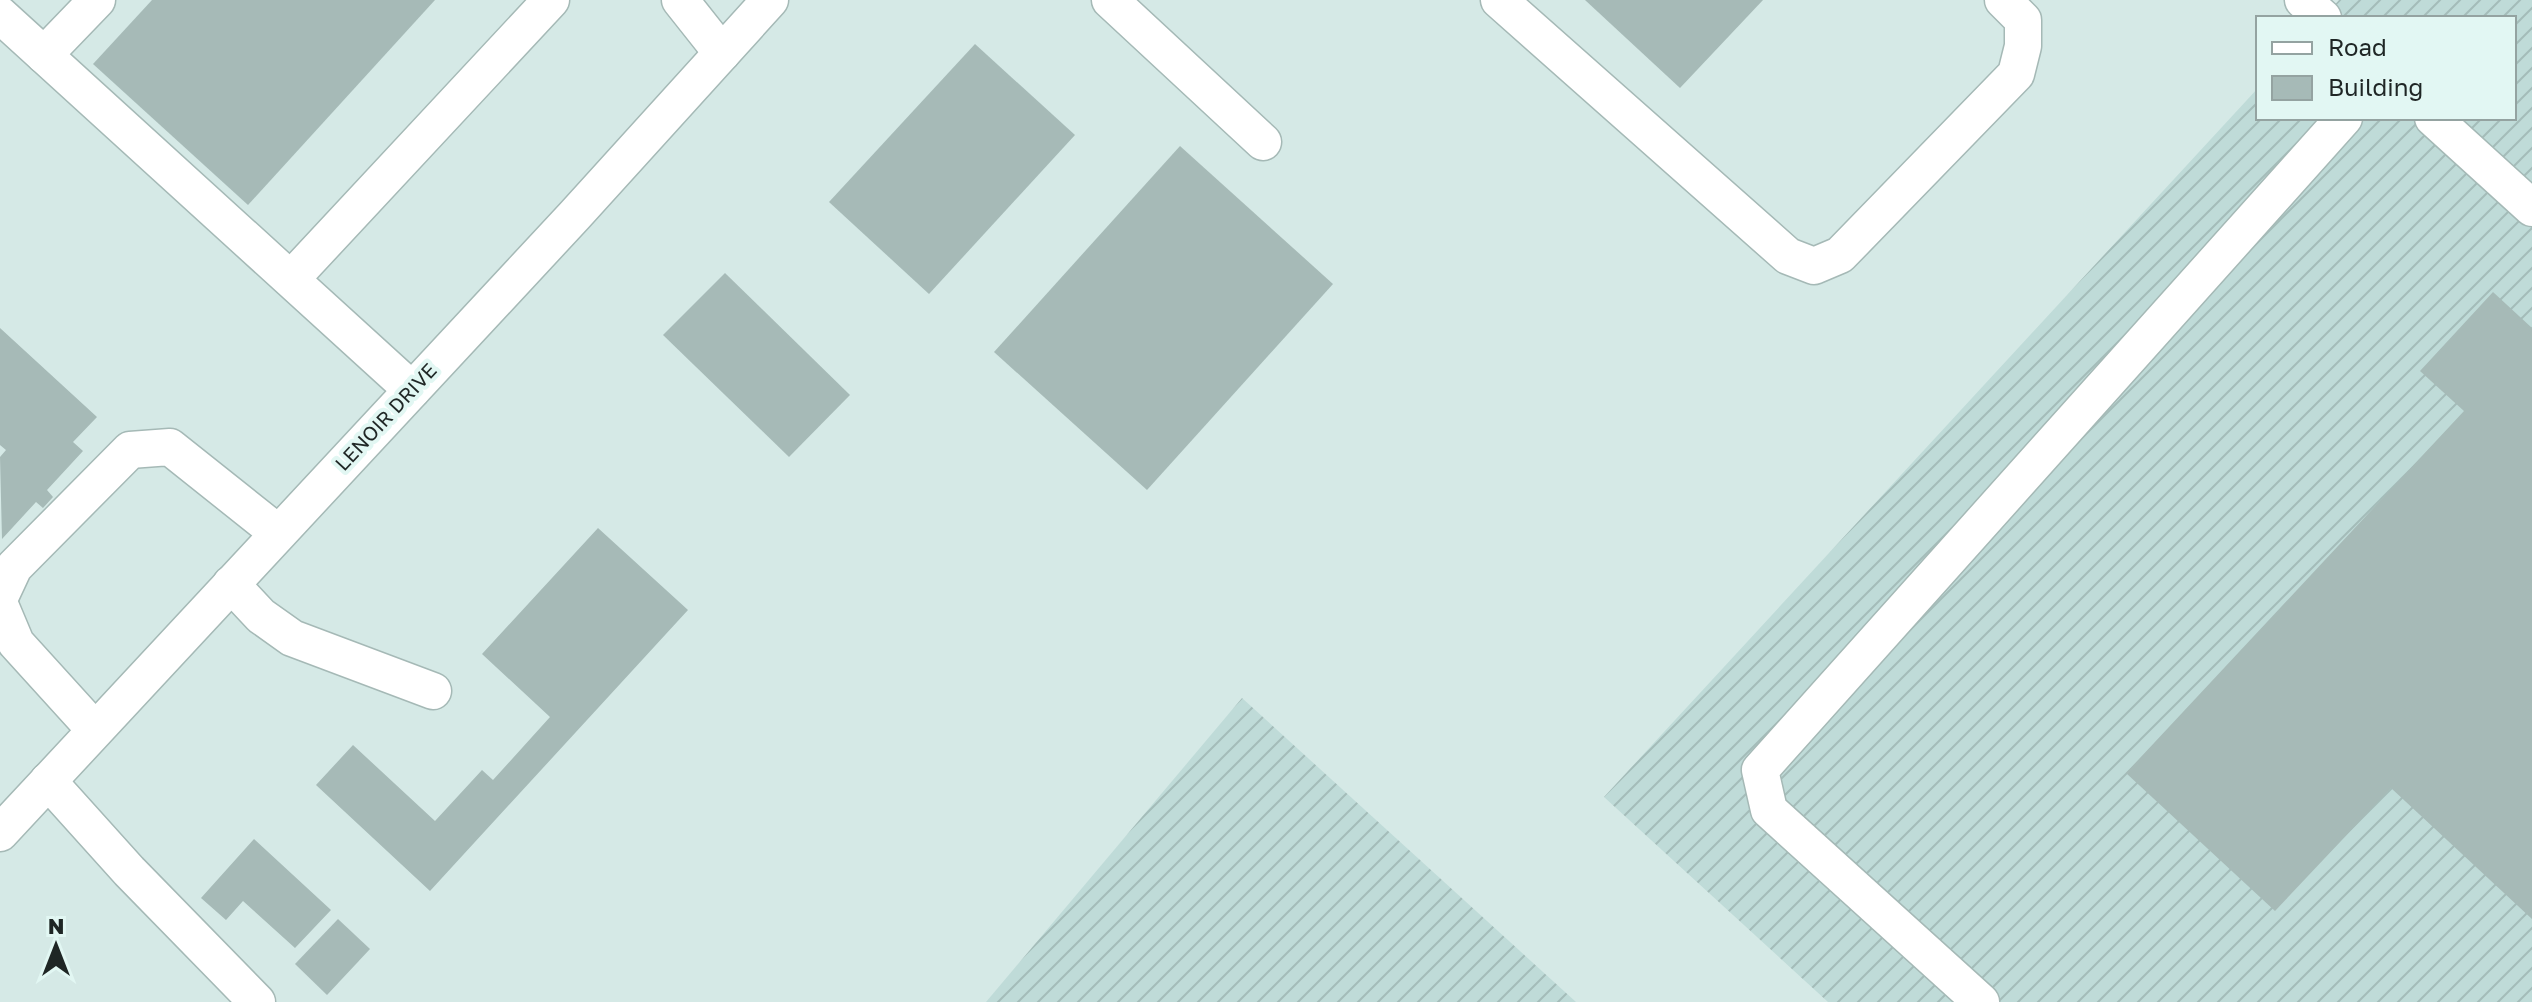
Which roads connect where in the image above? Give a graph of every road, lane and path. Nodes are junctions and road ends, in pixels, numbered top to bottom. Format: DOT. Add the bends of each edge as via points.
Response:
graph roads {
  1 [pos="97,0"];
  2 [pos="551,0"];
  3 [pos="680,0"];
  4 [pos="770,0"];
  5 [pos="1110,0"];
  6 [pos="1499,0"];
  7 [pos="2003,0"];
  8 [pos="2303,0"];
  9 [pos="0,15"];
  10 [pos="2321,16"];
  11 [pos="722,53"];
  12 [pos="44,55"];
  13 [pos="2342,120"];
  14 [pos="2435,120"];
  15 [pos="1263,142"];
  16 [pos="2532,208"];
  17 [pos="291,279"];
  18 [pos="412,390"];
  19 [pos="278,533"];
  20 [pos="231,584"];
  21 [pos="0,597"];
  22 [pos="0,605"];
  23 [pos="433,691"];
  24 [pos="95,730"];
  25 [pos="48,781"];
  26 [pos="0,833"];
  27 [pos="257,1002"];
  28 [pos="1981,1002"];
  1 -- 12 [label="street"];
  2 -- 17 [label="street"];
  3 -- 11 [label="street"];
  4 -- 11 [label="street, LENOIR DRIVE"];
  5 -- 15 [label="street"];
  6 -- 7 [label="street" via="1788,256 1814,266 1840,255 2016,74 2023,20"];
  8 -- 10 [label="street"];
  9 -- 12 [label="street"];
  11 -- 18 [label="street, LENOIR DRIVE"];
  12 -- 17 [label="street"];
  13 -- 28 [label="street" via="1760,770 1769,810"];
  14 -- 16 [label="street"];
  17 -- 18 [label="street"];
  18 -- 19 [label="street, LENOIR DRIVE"];
  19 -- 20 [label="street, LENOIR DRIVE"];
  19 -- 21 [label="street" via="170,447 130,450 14,567"];
  20 -- 23 [label="street" via="261,616 292,638"];
  20 -- 24 [label="street, LENOIR DRIVE"];
  22 -- 24 [label="street" via="16,643"];
  24 -- 25 [label="street, LENOIR DRIVE"];
  25 -- 26 [label="street, LENOIR DRIVE"];
  25 -- 27 [label="street"];
}
